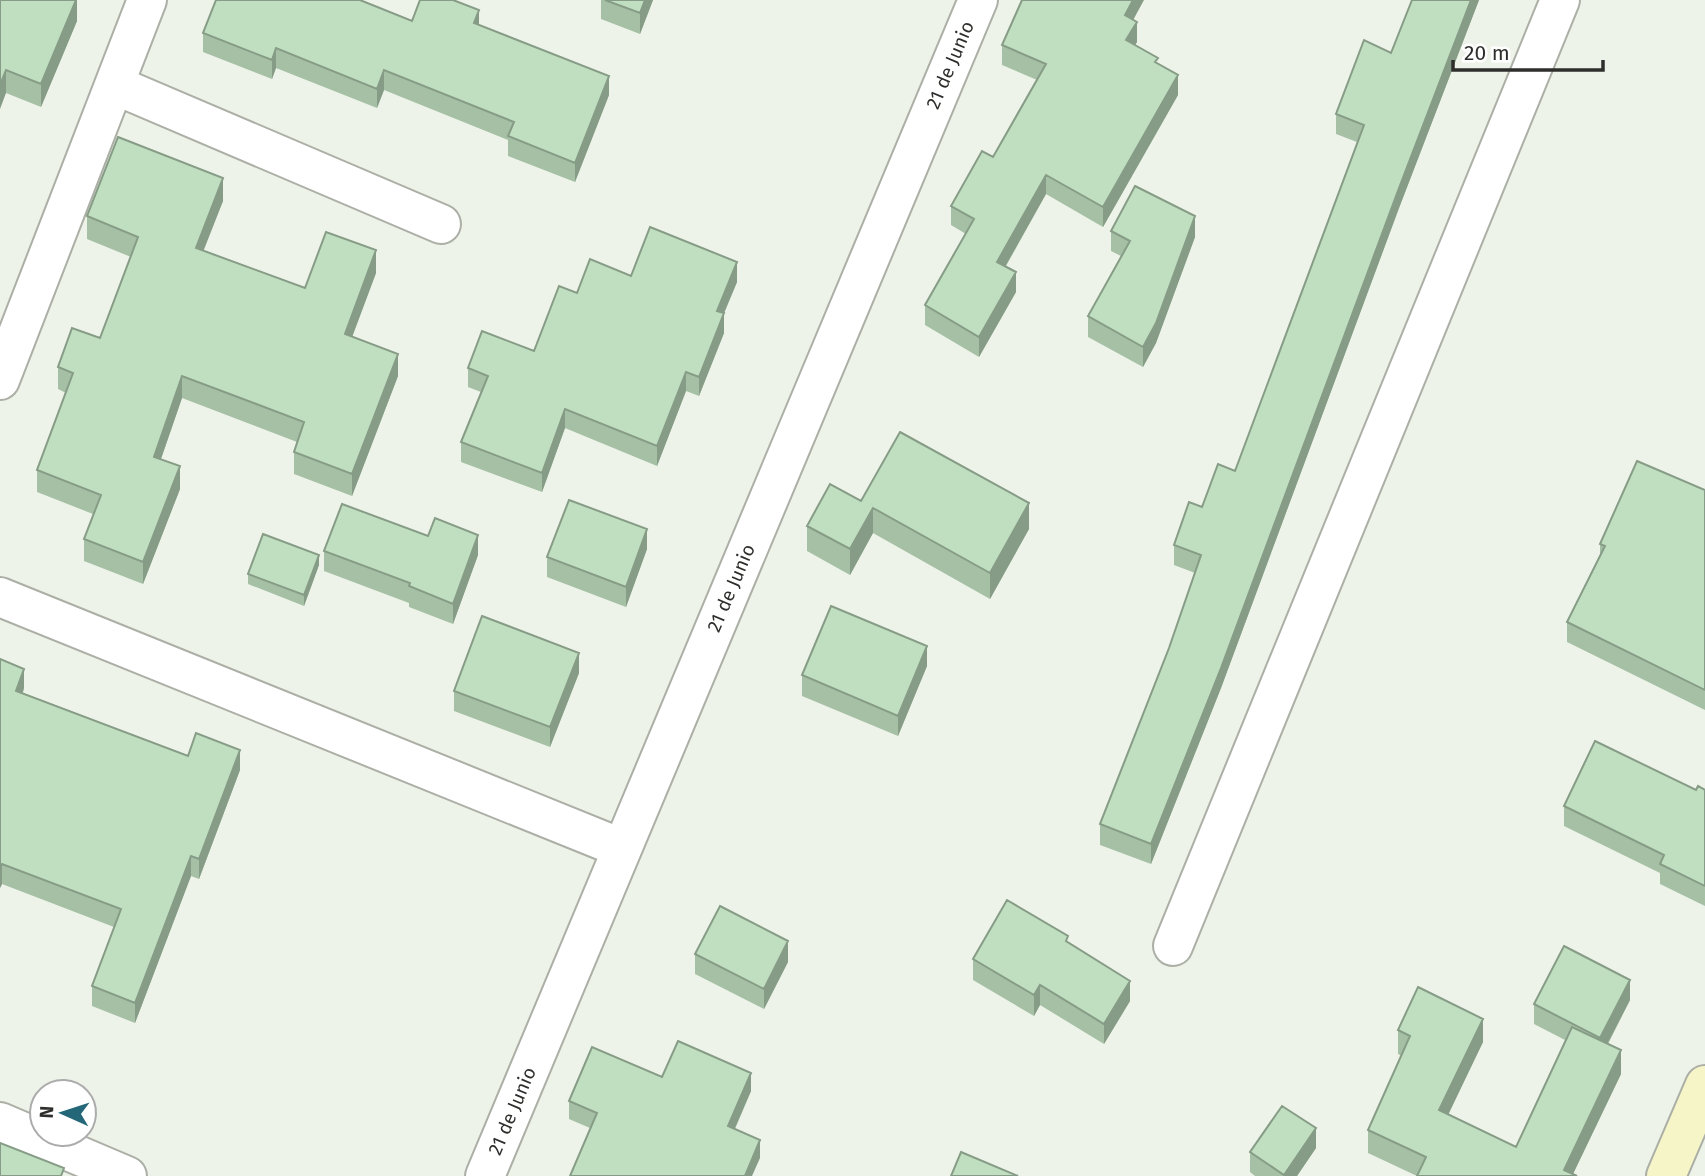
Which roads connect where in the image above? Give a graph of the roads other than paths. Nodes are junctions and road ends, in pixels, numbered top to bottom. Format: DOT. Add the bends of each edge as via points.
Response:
graph roads {
  1 [pos="147,0"];
  2 [pos="978,0"];
  3 [pos="1560,0"];
  4 [pos="115,85"];
  5 [pos="441,224"];
  6 [pos="0,380"];
  7 [pos="0,597"];
  8 [pos="621,848"];
  9 [pos="1173,946"];
  10 [pos="1705,1084"];
  11 [pos="0,1122"];
  12 [pos="127,1176"];
  13 [pos="485,1176"];
  14 [pos="1666,1176"];
  1 -- 4 [label="street"];
  2 -- 8 [label="street, 21 de Junio"];
  3 -- 9 [label="street"];
  4 -- 5 [label="street"];
  4 -- 6 [label="street"];
  7 -- 8 [label="street"];
  8 -- 13 [label="street, 21 de Junio"];
  10 -- 14 [label="street"];
  11 -- 12 [label="street"];
}
